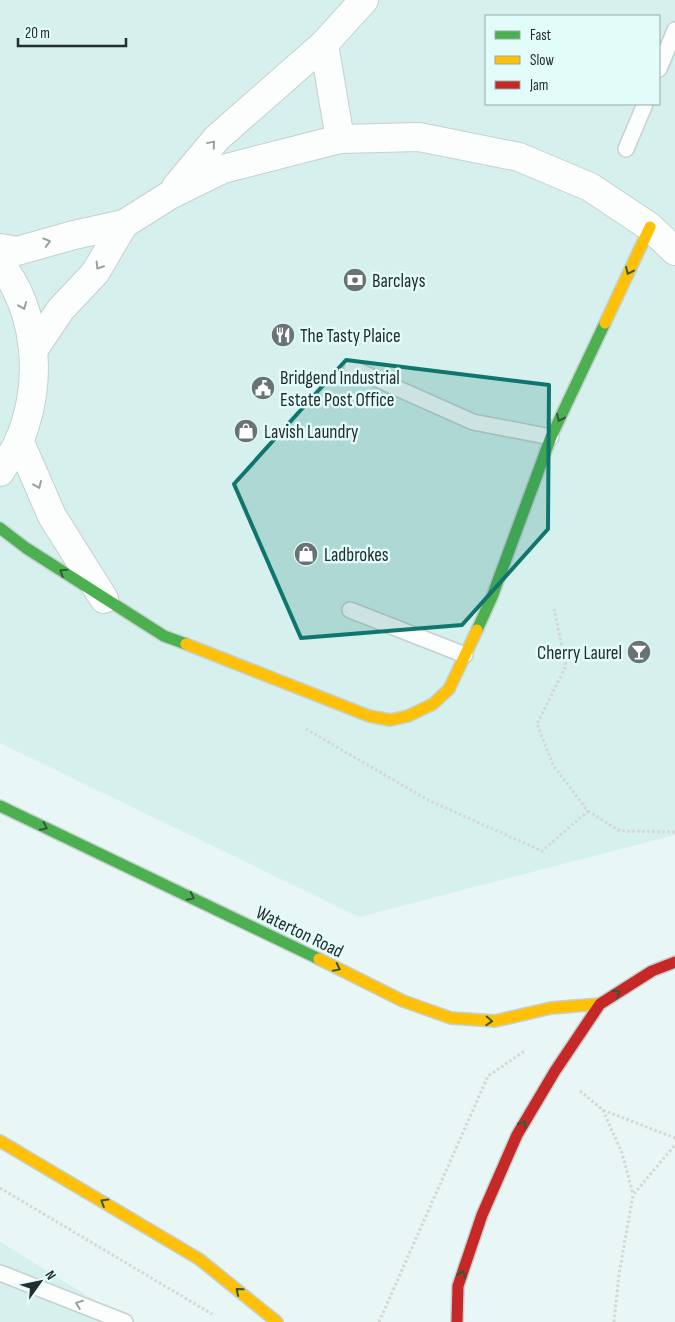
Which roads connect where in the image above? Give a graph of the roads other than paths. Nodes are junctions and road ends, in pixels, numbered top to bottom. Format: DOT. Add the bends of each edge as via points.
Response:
graph roads {
  1 [pos="364,0"];
  2 [pos="675,30"];
  3 [pos="324,44"];
  4 [pos="660,68"];
  5 [pos="645,105"];
  6 [pos="340,139"];
  7 [pos="626,149"];
  8 [pos="170,195"];
  9 [pos="124,224"];
  10 [pos="650,226"];
  11 [pos="0,248"];
  12 [pos="675,251"];
  13 [pos="0,263"];
  14 [pos="34,349"];
  15 [pos="352,368"];
  16 [pos="551,437"];
  17 [pos="19,440"];
  18 [pos="0,472"];
  19 [pos="0,528"];
  20 [pos="104,599"];
  21 [pos="350,610"];
  22 [pos="465,655"];
  23 [pos="0,806"];
  24 [pos="675,962"];
  25 [pos="600,1004"];
  26 [pos="0,1141"];
  27 [pos="0,1273"];
  28 [pos="125,1322"];
  29 [pos="277,1322"];
  30 [pos="457,1322"];
  1 -- 3 [label="street"];
  2 -- 4 [label="lane"];
  3 -- 6 [label="street"];
  8 -- 3 [label="street, one-way" via="217,138"];
  5 -- 7 [label="lane"];
  6 -- 8 [label="street" via="223,169"];
  6 -- 10 [label="street" via="419,137 519,157 590,187"];
  8 -- 9 [label="street"];
  11 -- 9 [label="street, one-way" via="17,251"];
  9 -- 14 [label="street, one-way" via="95,272 62,309"];
  10 -- 12 [label="street"];
  10 -- 16 [label="main road, one-way"];
  13 -- 14 [label="street, one-way" via="10,276 26,311"];
  14 -- 17 [label="street" via="33,395"];
  15 -- 16 [label="lane" via="473,422"];
  16 -- 22 [label="main road" via="492,597"];
  17 -- 18 [label="street"];
  17 -- 20 [label="street, one-way" via="52,516"];
  20 -- 19 [label="main road, one-way"];
  20 -- 22 [label="main road" via="164,636 369,716 390,720 408,716 433,704 449,689"];
  21 -- 22 [label="lane"];
  23 -- 25 [label="main road, Waterton Road, one-way" via="403,1001 451,1018 495,1021 551,1008"];
  25 -- 24 [label="main road, one-way" via="652,971"];
  30 -- 25 [label="main road, one-way" via="458,1286 482,1215 516,1135"];
  29 -- 26 [label="main road, one-way" via="199,1259"];
  28 -- 27 [label="lane, one-way"];
}
